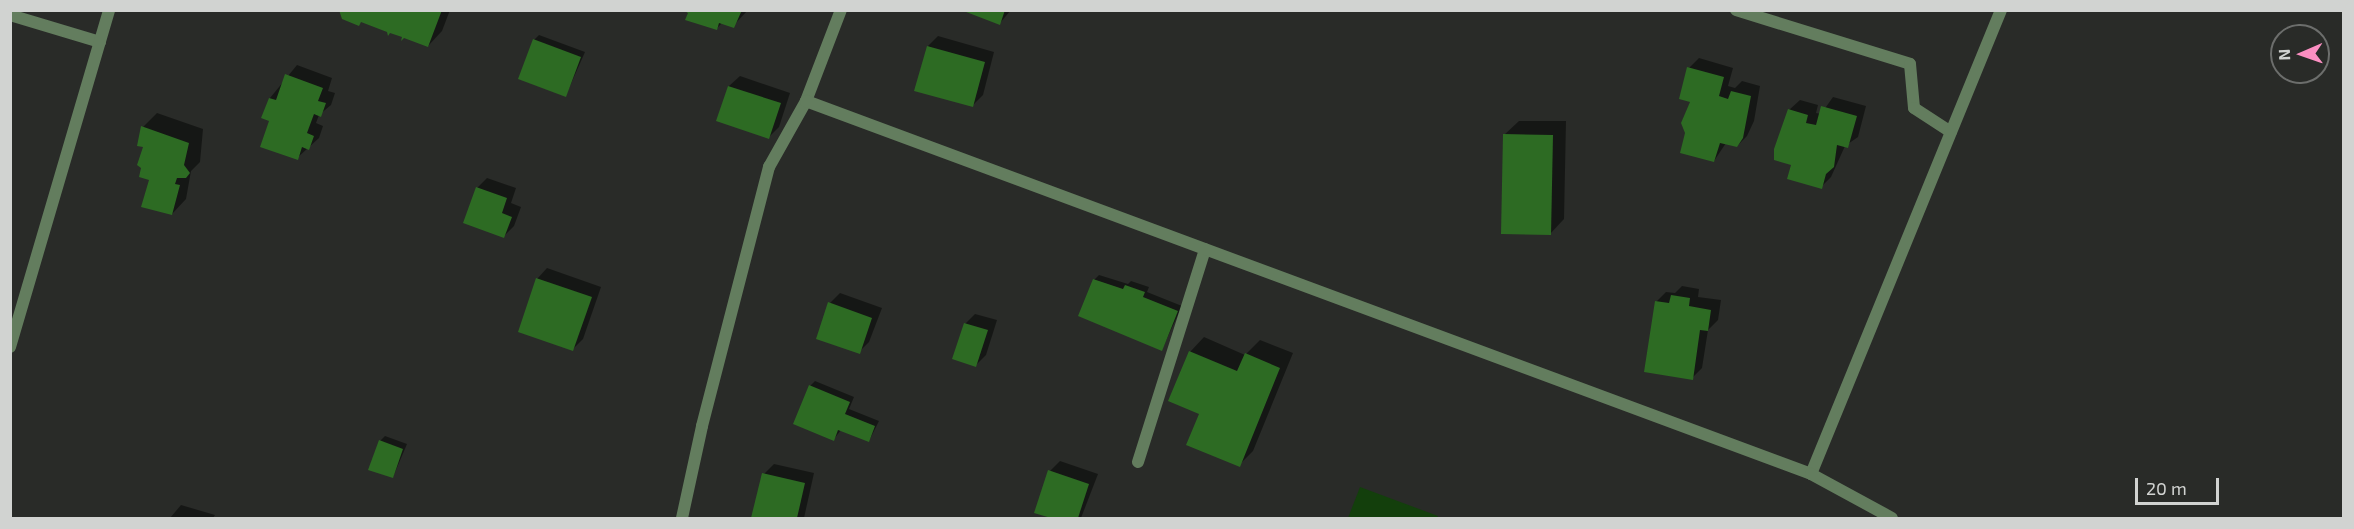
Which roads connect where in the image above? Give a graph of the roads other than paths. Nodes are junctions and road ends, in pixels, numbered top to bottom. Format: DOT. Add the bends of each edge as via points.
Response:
graph roads {
  1 [pos="109,10"];
  2 [pos="841,10"];
  3 [pos="1737,10"];
  4 [pos="2001,10"];
  5 [pos="10,15"];
  6 [pos="100,42"];
  7 [pos="806,100"];
  8 [pos="1951,132"];
  9 [pos="1205,249"];
  10 [pos="10,347"];
  11 [pos="1138,462"];
  12 [pos="1811,474"];
  13 [pos="682,519"];
  14 [pos="1892,519"];
  1 -- 6 [label="street"];
  2 -- 7 [label="street"];
  3 -- 8 [label="street" via="1910,64 1914,108"];
  4 -- 8 [label="street"];
  5 -- 6 [label="street"];
  6 -- 10 [label="street"];
  7 -- 9 [label="street"];
  7 -- 13 [label="street" via="769,167"];
  8 -- 12 [label="street"];
  9 -- 11 [label="street"];
  9 -- 12 [label="street"];
  12 -- 14 [label="street"];
}
